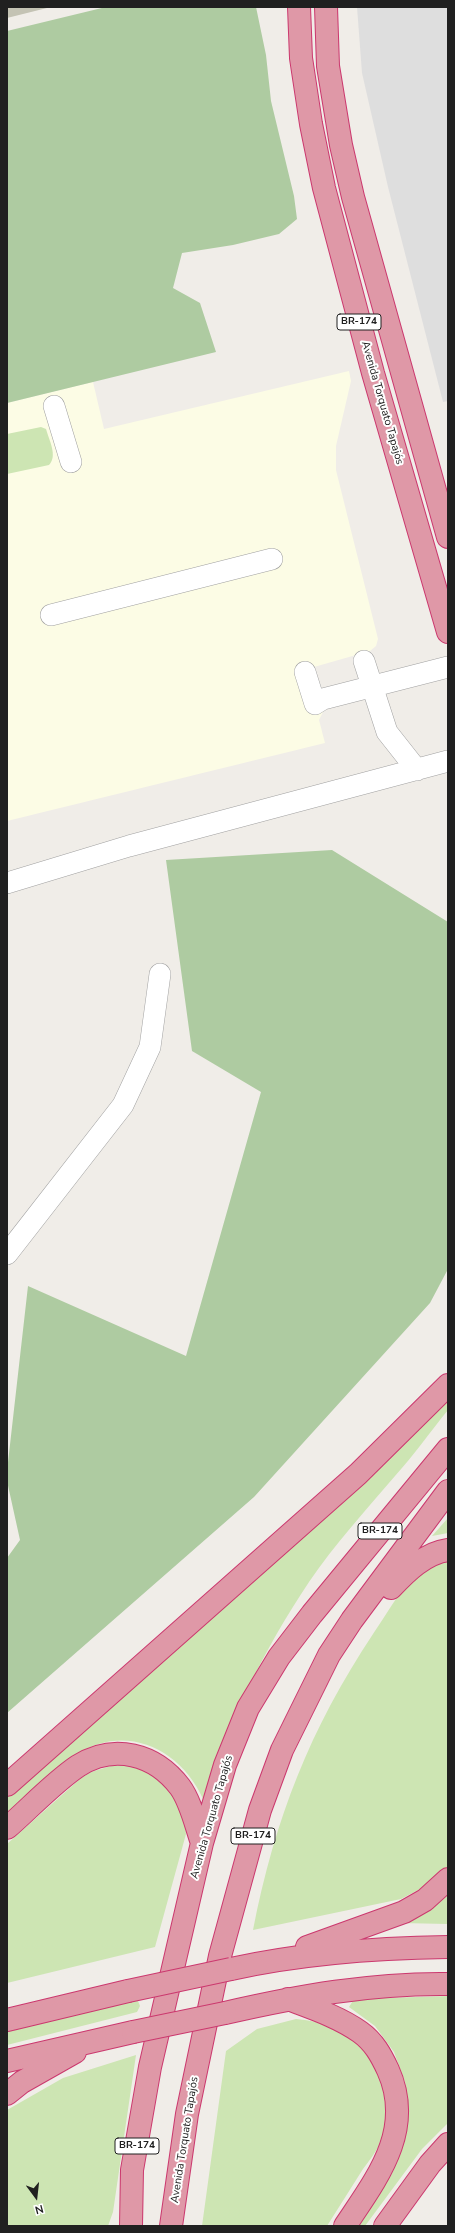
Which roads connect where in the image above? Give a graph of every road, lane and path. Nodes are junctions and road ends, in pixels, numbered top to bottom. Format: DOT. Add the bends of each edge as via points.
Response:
graph roads {
  1 [pos="299,7"];
  2 [pos="326,7"];
  3 [pos="54,406"];
  4 [pos="71,462"];
  5 [pos="448,536"];
  6 [pos="272,559"];
  7 [pos="51,615"];
  8 [pos="448,632"];
  9 [pos="364,661"];
  10 [pos="448,667"];
  11 [pos="305,672"];
  12 [pos="373,685"];
  13 [pos="448,762"];
  14 [pos="417,770"];
  15 [pos="7,883"];
  16 [pos="160,974"];
  17 [pos="7,1254"];
  18 [pos="448,1385"];
  19 [pos="448,1449"];
  20 [pos="448,1491"];
  21 [pos="448,1550"];
  22 [pos="329,1656"];
  23 [pos="7,1785"];
  24 [pos="7,1828"];
  25 [pos="202,1843"];
  26 [pos="448,1879"];
  27 [pos="448,1947"];
  28 [pos="272,1960"];
  29 [pos="448,1984"];
  30 [pos="288,1999"];
  31 [pos="7,2004"];
  32 [pos="46,2010"];
  33 [pos="7,2020"];
  34 [pos="98,2038"];
  35 [pos="7,2061"];
  36 [pos="7,2094"];
  37 [pos="448,2144"];
  38 [pos="132,2170"];
  39 [pos="174,2198"];
  40 [pos="117,2226"];
  41 [pos="131,2226"];
  42 [pos="171,2226"];
  43 [pos="181,2226"];
  44 [pos="345,2226"];
  45 [pos="385,2226"];
  1 -- 8 [label="highway, Avenida Torquato Tapajós / BR-174" via="301,58 324,188 373,373"];
  2 -- 5 [label="highway, BR-174" via="328,66 351,189"];
  3 -- 4 [label="lane"];
  6 -- 7 [label="lane"];
  9 -- 12 [label="lane"];
  10 -- 12 [label="lane"];
  11 -- 12 [label="lane" via="315,704 323,699"];
  12 -- 14 [label="lane" via="387,732"];
  13 -- 14 [label="lane"];
  14 -- 15 [label="lane" via="137,844"];
  16 -- 17 [label="lane" via="150,1047 123,1105"];
  18 -- 23 [label="highway" via="358,1474"];
  19 -- 25 [label="highway, Avenida Torquato Tapajós / BR-174" via="279,1657 245,1716 225,1765"];
  20 -- 22 [label="highway, Avenida Torquato Tapajós / BR-174" via="352,1620"];
  21 -- 22 [label="highway" via="438,1551 408,1569"];
  22 -- 39 [label="highway, Avenida Torquato Tapajós / BR-174" via="282,1750 260,1810 220,1956 187,2114"];
  24 -- 25 [label="highway" via="79,1766 109,1754 132,1754 157,1764 181,1787"];
  25 -- 38 [label="highway, Avenida Torquato Tapajós / BR-174" via="150,2067"];
  26 -- 28 [label="highway" via="425,1900 404,1912"];
  27 -- 28 [label="highway" via="339,1952"];
  28 -- 32 [label="highway, bridge"];
  29 -- 30 [label="highway" via="344,1990"];
  30 -- 34 [label="highway, bridge"];
  30 -- 44 [label="highway" via="334,2017 360,2032 378,2049 393,2081 398,2110 394,2143 371,2186"];
  31 -- 32 [label="highway"];
  32 -- 33 [label="highway"];
  34 -- 35 [label="highway"];
  34 -- 36 [label="highway" via="22,2082"];
  37 -- 45 [label="highway" via="430,2164"];
  38 -- 40 [label="highway"];
  38 -- 41 [label="highway, Avenida Torquato Tapajós / BR-174"];
  39 -- 42 [label="highway, Avenida Torquato Tapajós / BR-174"];
  39 -- 43 [label="highway"];
}
